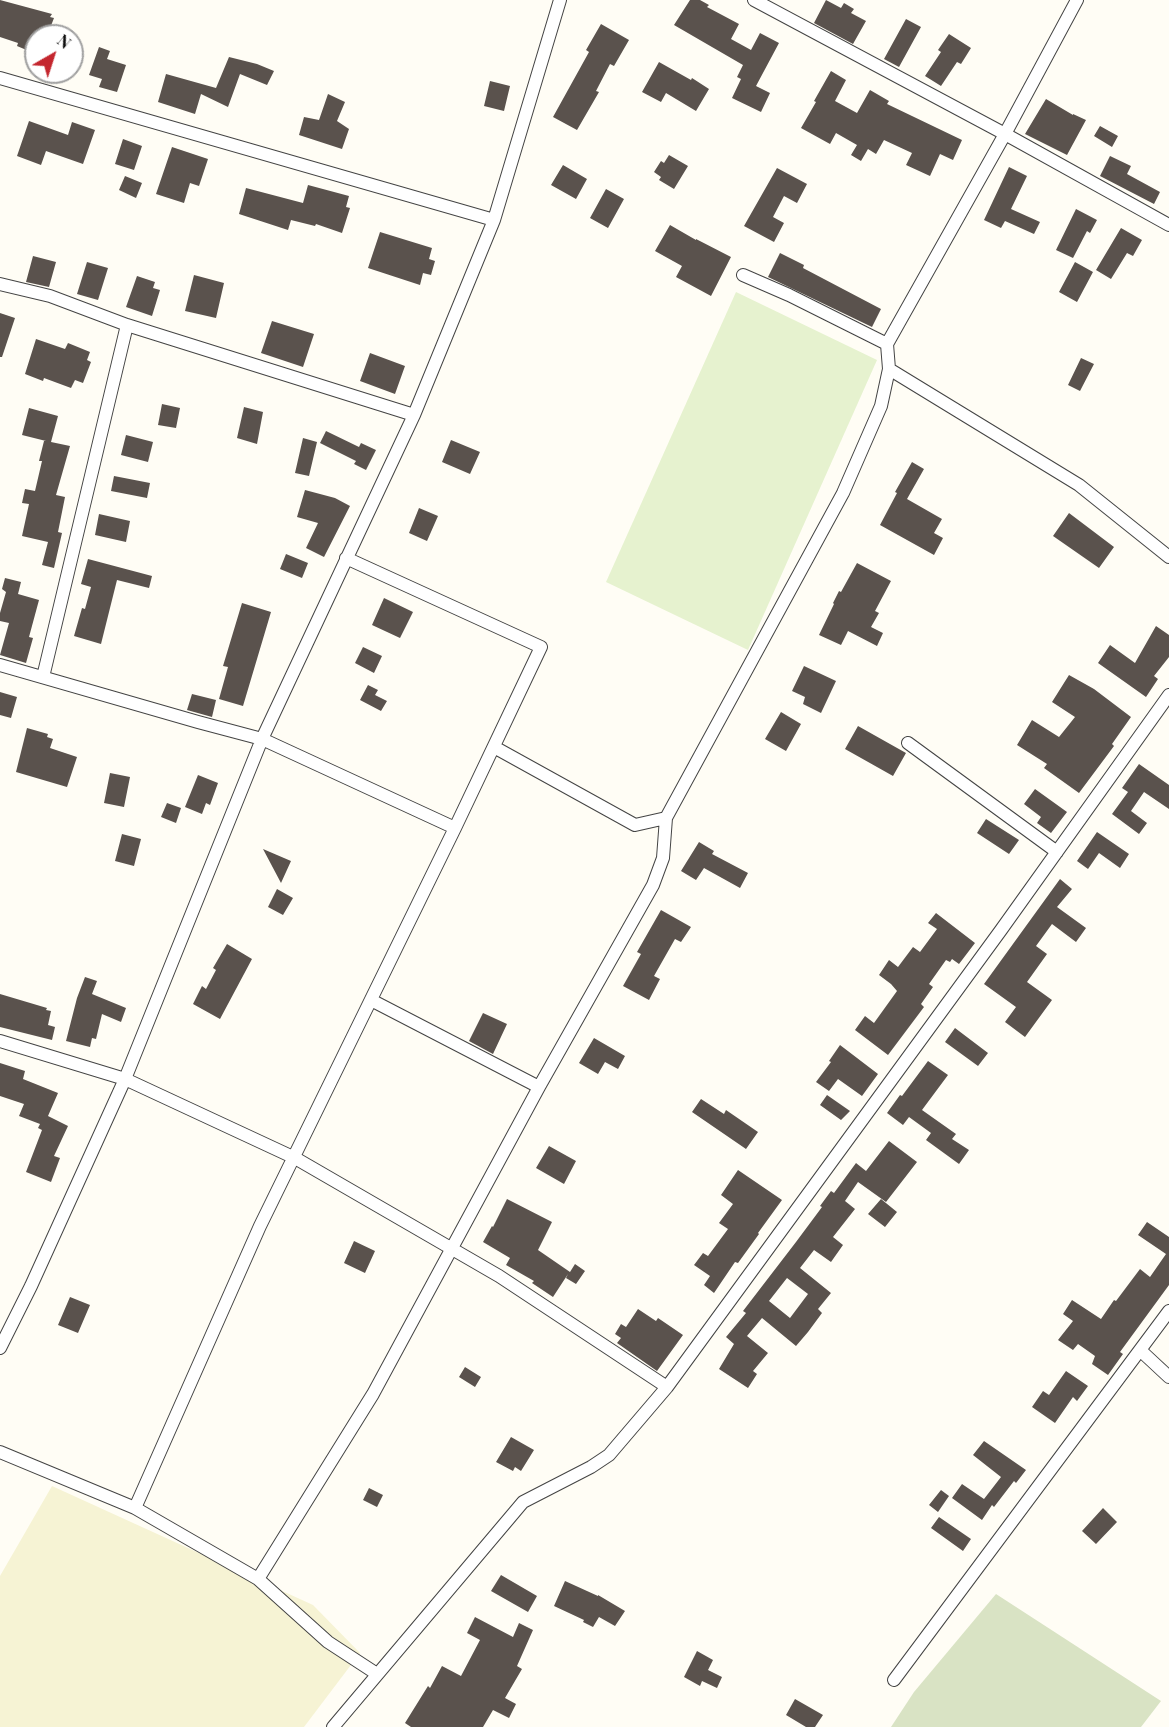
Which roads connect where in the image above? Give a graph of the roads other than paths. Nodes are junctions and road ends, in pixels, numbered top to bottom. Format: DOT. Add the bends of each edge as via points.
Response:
graph roads {
  1 [pos="560,0"];
  2 [pos="754,0"];
  3 [pos="1077,0"];
  4 [pos="0,78"];
  5 [pos="1005,134"];
  6 [pos="494,220"];
  7 [pos="1169,225"];
  8 [pos="743,275"];
  9 [pos="0,284"];
  10 [pos="127,325"];
  11 [pos="887,344"];
  12 [pos="889,369"];
  13 [pos="414,415"];
  14 [pos="1169,556"];
  15 [pos="346,558"];
  16 [pos="0,665"];
  17 [pos="43,677"];
  18 [pos="1169,695"];
  19 [pos="262,739"];
  20 [pos="908,743"];
  21 [pos="494,747"];
  22 [pos="666,818"];
  23 [pos="455,828"];
  24 [pos="1057,852"];
  25 [pos="371,1000"];
  26 [pos="0,1041"];
  27 [pos="125,1079"];
  28 [pos="539,1087"];
  29 [pos="294,1158"];
  30 [pos="452,1249"];
  31 [pos="1169,1311"];
  32 [pos="0,1348"];
  33 [pos="1140,1350"];
  34 [pos="1169,1377"];
  35 [pos="667,1387"];
  36 [pos="0,1452"];
  37 [pos="135,1508"];
  38 [pos="258,1580"];
  39 [pos="377,1674"];
  40 [pos="894,1680"];
  41 [pos="333,1727"];
  1 -- 6 [label="street"];
  2 -- 5 [label="street"];
  3 -- 5 [label="street"];
  4 -- 6 [label="street"];
  5 -- 7 [label="street"];
  5 -- 11 [label="street"];
  6 -- 13 [label="street"];
  8 -- 11 [label="street"];
  9 -- 10 [label="street" via="50,296"];
  10 -- 13 [label="street"];
  10 -- 17 [label="street"];
  11 -- 12 [label="street"];
  12 -- 14 [label="street" via="1079,485"];
  12 -- 22 [label="street" via="882,406 843,493"];
  13 -- 15 [label="street"];
  15 -- 19 [label="street"];
  15 -- 21 [label="street" via="541,647"];
  16 -- 17 [label="street"];
  17 -- 19 [label="street"];
  18 -- 24 [label="street"];
  19 -- 23 [label="street"];
  19 -- 27 [label="street"];
  20 -- 24 [label="street"];
  21 -- 22 [label="street" via="635,825"];
  21 -- 23 [label="street"];
  22 -- 28 [label="street" via="663,858 653,885"];
  23 -- 25 [label="street"];
  24 -- 35 [label="street"];
  25 -- 28 [label="street"];
  25 -- 29 [label="street"];
  26 -- 27 [label="street"];
  27 -- 29 [label="street"];
  27 -- 32 [label="street"];
  28 -- 30 [label="street"];
  29 -- 30 [label="street"];
  29 -- 37 [label="street"];
  30 -- 35 [label="street"];
  30 -- 38 [label="street" via="373,1394"];
  31 -- 33 [label="street"];
  33 -- 34 [label="street"];
  33 -- 40 [label="street"];
  35 -- 39 [label="street" via="609,1455 523,1502"];
  36 -- 37 [label="street"];
  37 -- 38 [label="street"];
  38 -- 39 [label="street" via="328,1642"];
  39 -- 41 [label="street"];
}
